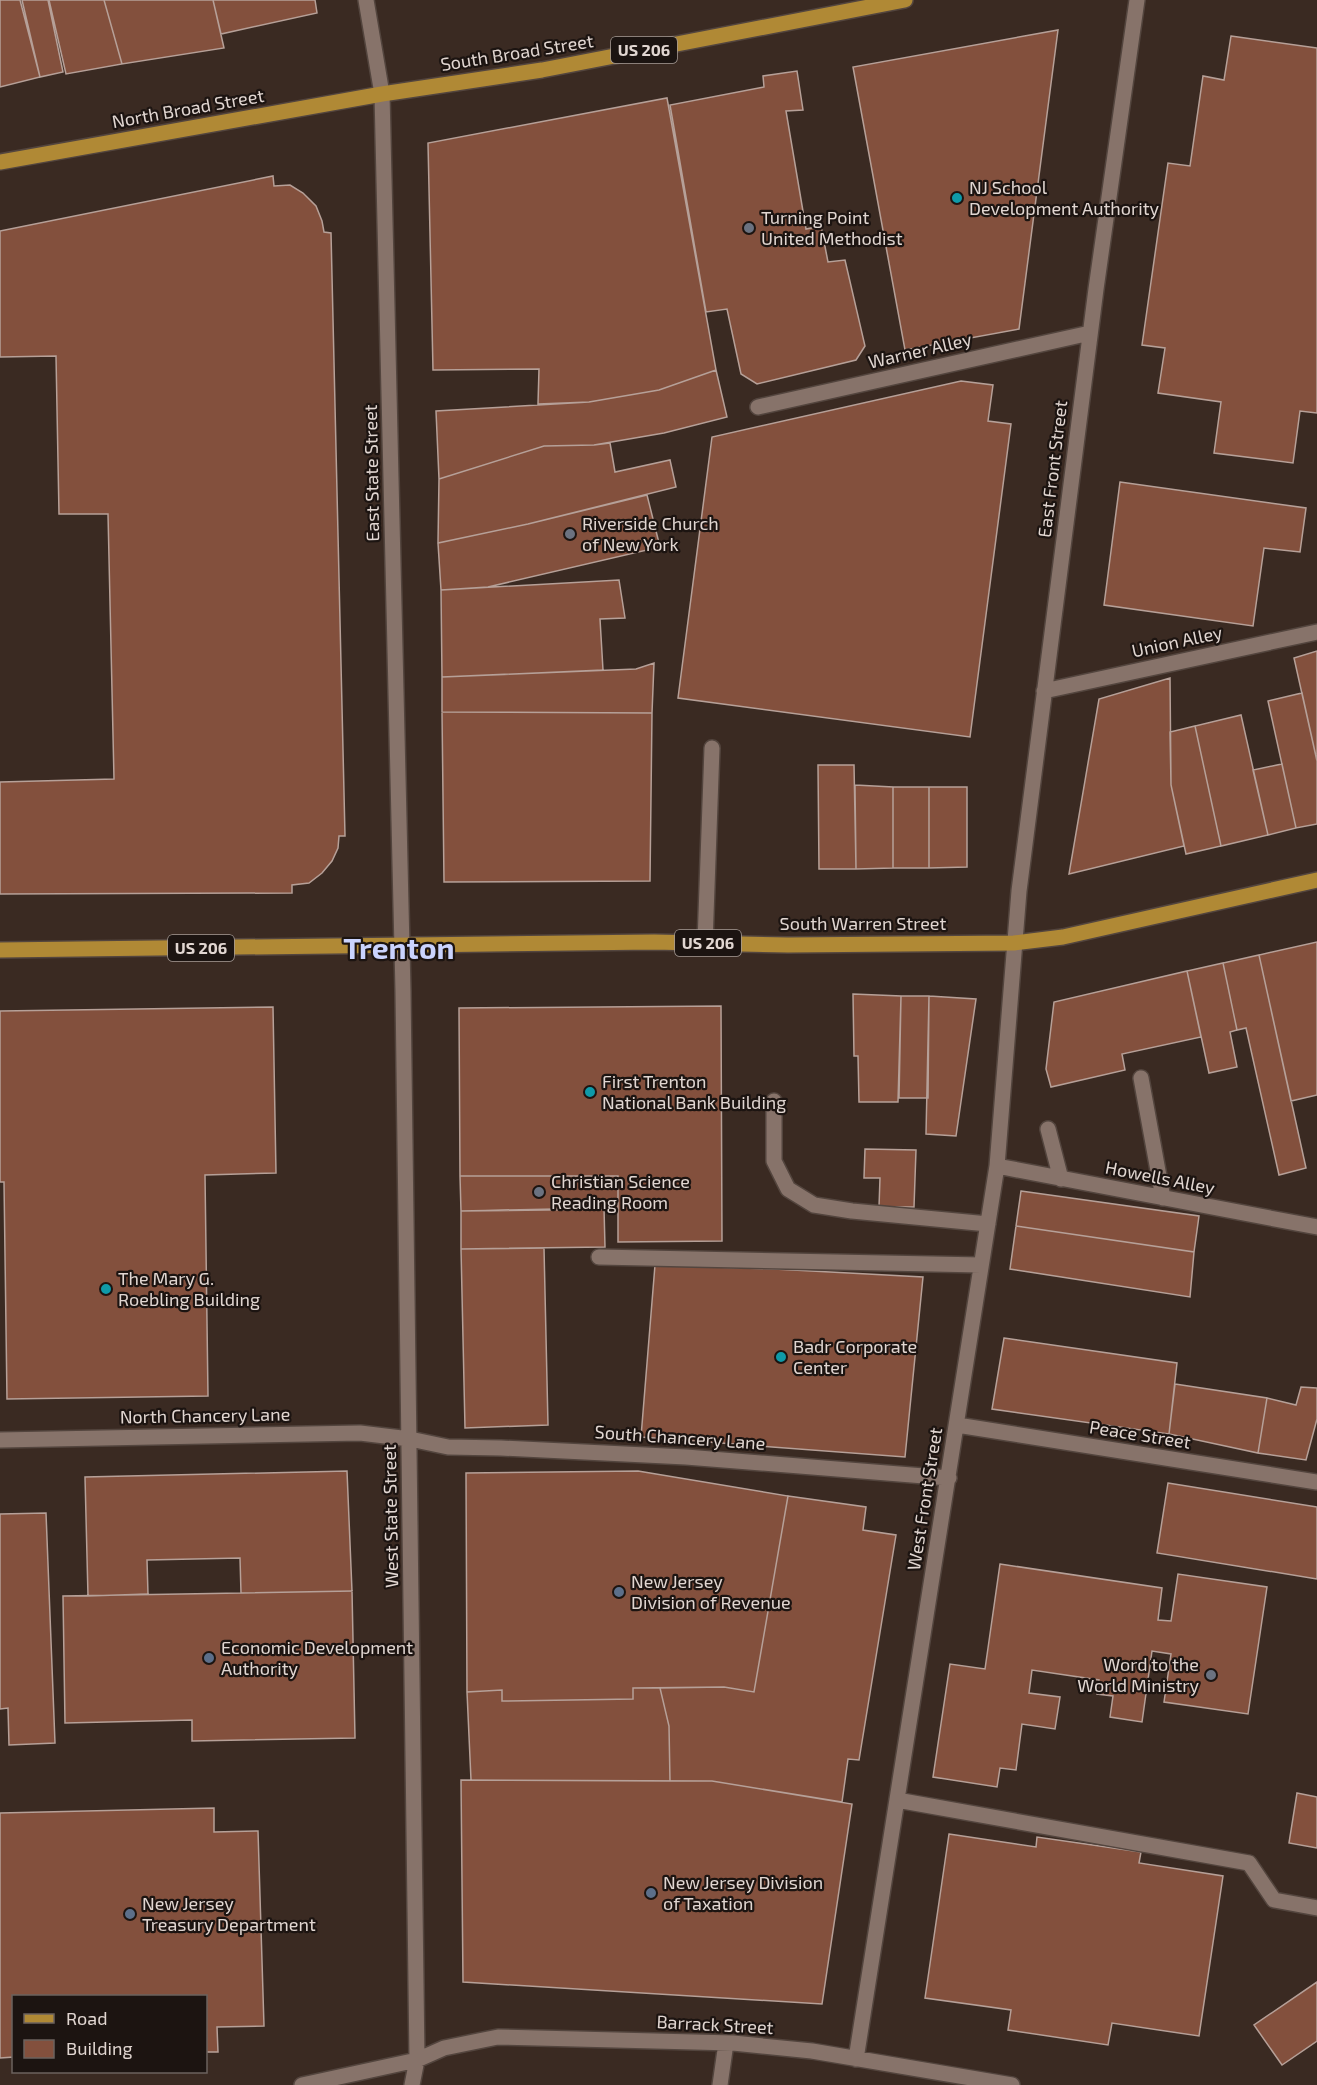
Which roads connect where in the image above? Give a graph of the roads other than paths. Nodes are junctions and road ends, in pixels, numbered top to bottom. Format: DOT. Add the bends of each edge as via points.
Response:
graph roads {
  1 [pos="366,0"];
  2 [pos="905,0"];
  3 [pos="1137,0"];
  4 [pos="861,4"];
  5 [pos="382,94"];
  6 [pos="0,162"];
  7 [pos="1090,333"];
  8 [pos="758,407"];
  9 [pos="1317,632"];
  10 [pos="1044,691"];
  11 [pos="712,748"];
  12 [pos="1317,880"];
  13 [pos="705,943"];
  14 [pos="1014,943"];
  15 [pos="402,946"];
  16 [pos="0,950"];
  17 [pos="1141,1078"];
  18 [pos="774,1101"];
  19 [pos="1048,1129"];
  20 [pos="997,1166"];
  21 [pos="1060,1179"];
  22 [pos="1163,1198"];
  23 [pos="988,1224"];
  24 [pos="1317,1227"];
  25 [pos="599,1257"];
  26 [pos="981,1265"];
  27 [pos="957,1425"];
  28 [pos="410,1439"];
  29 [pos="0,1440"];
  30 [pos="949,1478"];
  31 [pos="1317,1482"];
  32 [pos="897,1800"];
  33 [pos="1317,1908"];
  34 [pos="726,2043"];
  35 [pos="856,2059"];
  36 [pos="417,2060"];
  37 [pos="302,2085"];
  38 [pos="412,2085"];
  39 [pos="720,2085"];
  40 [pos="1012,2085"];
  1 -- 5 [label="street, East State Street"];
  2 -- 4 [label="main road, South Broad Street / US 206"];
  3 -- 7 [label="street, East Front Street"];
  4 -- 5 [label="main road, South Broad Street / US 206" via="542,70"];
  5 -- 6 [label="main road, North Broad Street / US 206"];
  5 -- 15 [label="street, East State Street"];
  7 -- 8 [label="street, Warner Alley"];
  7 -- 10 [label="street, East Front Street"];
  9 -- 10 [label="street, Union Alley"];
  10 -- 14 [label="street, East Front Street"];
  11 -- 13 [label="street"];
  12 -- 14 [label="main road, South Warren Street / US 206" via="1063,937"];
  13 -- 14 [label="main road, South Warren Street / US 206"];
  13 -- 15 [label="main road, South Warren Street / US 206"];
  14 -- 20 [label="street, West Front Street"];
  15 -- 16 [label="main road, US 206"];
  15 -- 28 [label="street, West State Street"];
  17 -- 22 [label="street"];
  18 -- 23 [label="street" via="774,1161 788,1188 814,1205"];
  19 -- 21 [label="street"];
  20 -- 21 [label="street, Howells Alley"];
  20 -- 23 [label="street, West Front Street"];
  21 -- 22 [label="street, Howells Alley"];
  22 -- 24 [label="street, Howells Alley"];
  23 -- 26 [label="street, West Front Street"];
  25 -- 26 [label="street"];
  26 -- 27 [label="street, West Front Street"];
  27 -- 30 [label="street, West Front Street"];
  27 -- 31 [label="street, Peace Street"];
  28 -- 29 [label="street, North Chancery Lane" via="360,1433"];
  28 -- 30 [label="street, South Chancery Lane" via="448,1447 664,1456"];
  28 -- 36 [label="street, West State Street"];
  30 -- 32 [label="street, West Front Street"];
  32 -- 33 [label="street" via="1249,1863 1274,1900"];
  32 -- 35 [label="street, West Front Street"];
  34 -- 35 [label="street, Barrack Street"];
  34 -- 36 [label="street, Barrack Street" via="498,2037 444,2048"];
  34 -- 39 [label="street"];
  35 -- 40 [label="street, Barrack Street"];
  36 -- 37 [label="street, Barrack Street"];
  36 -- 38 [label="street, West State Street"];
}
